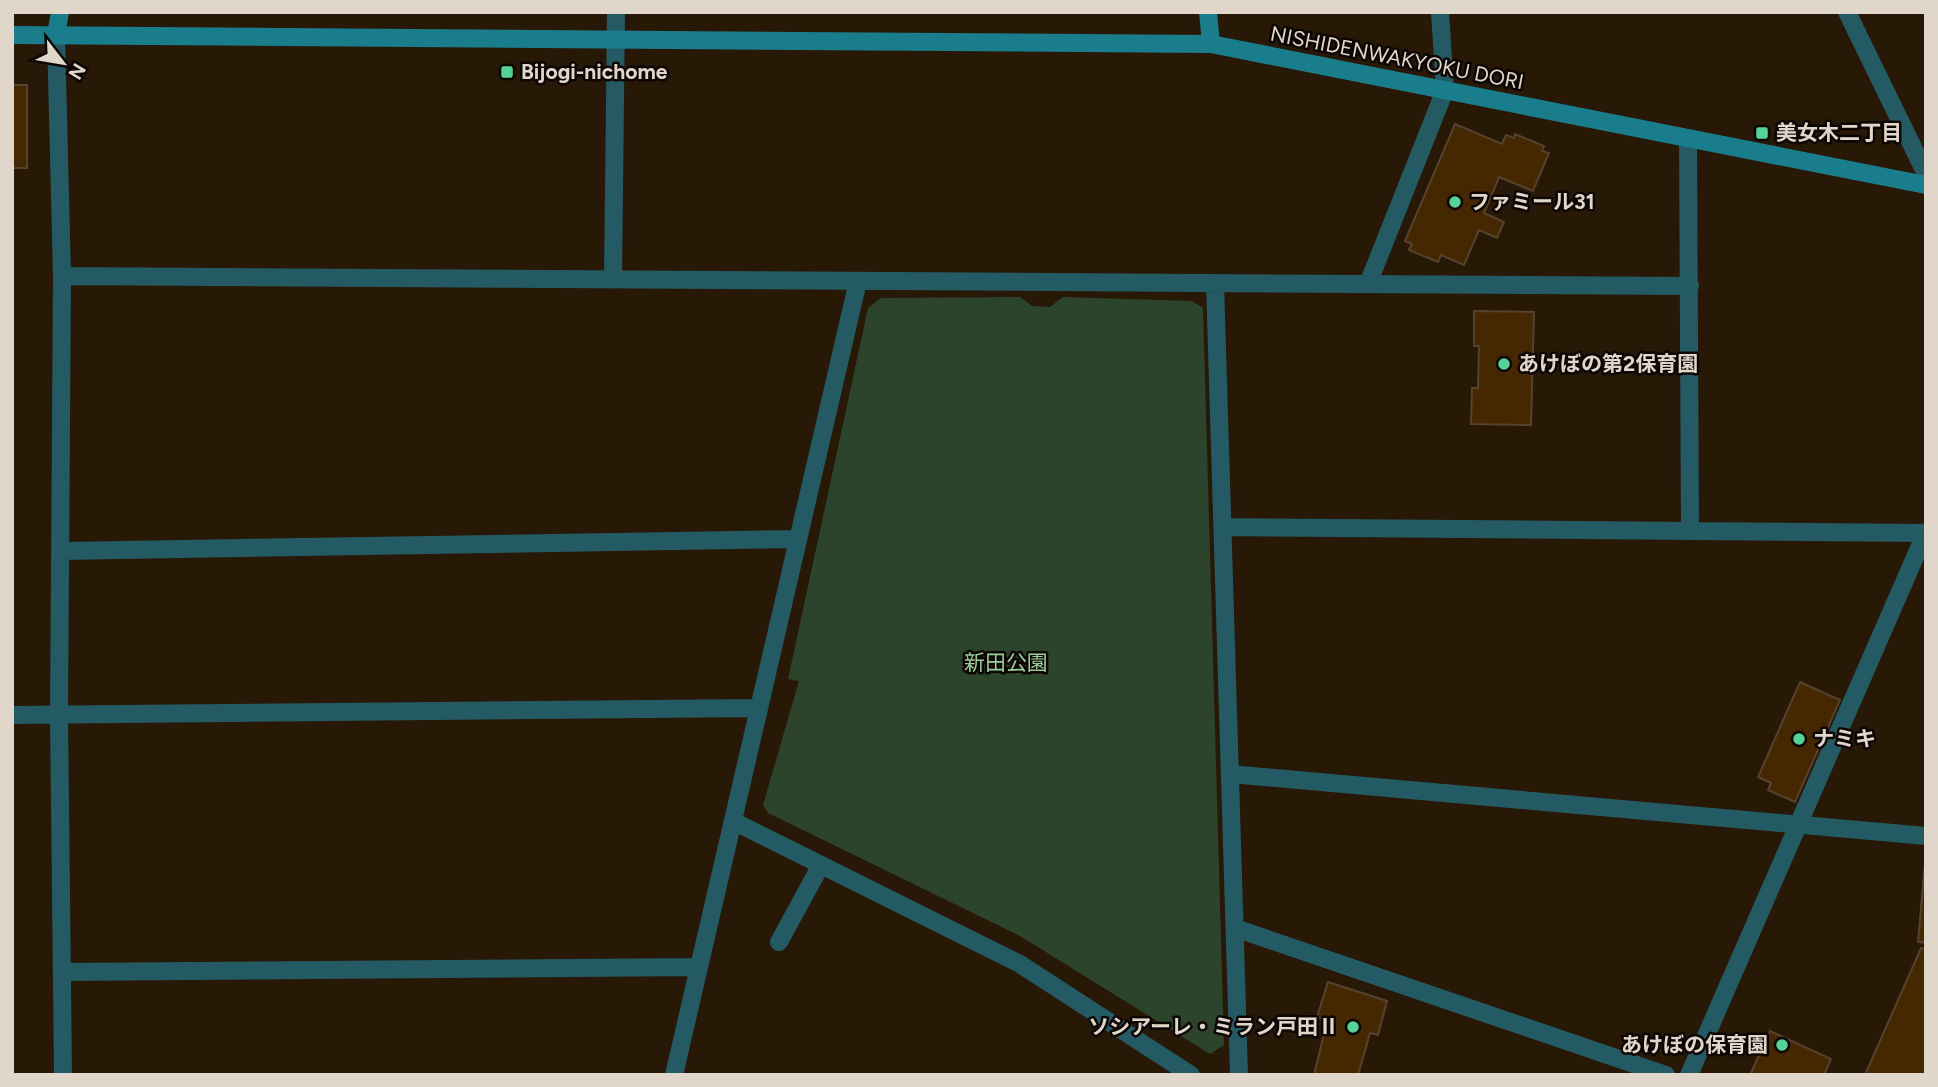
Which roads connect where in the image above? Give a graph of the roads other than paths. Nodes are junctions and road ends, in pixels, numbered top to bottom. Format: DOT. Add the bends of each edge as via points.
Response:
graph roads {
  1 [pos="60,12"];
  2 [pos="616,12"];
  3 [pos="1208,12"];
  4 [pos="1440,12"];
  5 [pos="1847,12"];
  6 [pos="12,35"];
  7 [pos="56,35"];
  8 [pos="615,40"];
  9 [pos="1211,44"];
  10 [pos="1445,90"];
  11 [pos="1688,138"];
  12 [pos="1926,174"];
  13 [pos="1926,185"];
  14 [pos="62,276"];
  15 [pos="613,279"];
  16 [pos="858,281"];
  17 [pos="1215,283"];
  18 [pos="1368,284"];
  19 [pos="1690,286"];
  20 [pos="1222,527"];
  21 [pos="1690,531"];
  22 [pos="1926,533"];
  23 [pos="799,539"];
  24 [pos="61,551"];
  25 [pos="759,708"];
  26 [pos="12,715"];
  27 [pos="59,715"];
  28 [pos="1230,774"];
  29 [pos="733,821"];
  30 [pos="1796,824"];
  31 [pos="1926,836"];
  32 [pos="821,865"];
  33 [pos="1235,928"];
  34 [pos="779,942"];
  35 [pos="698,967"];
  36 [pos="62,972"];
  37 [pos="680,1072"];
  38 [pos="63,1075"];
  39 [pos="1191,1075"];
  40 [pos="1239,1075"];
  41 [pos="1666,1075"];
  42 [pos="1689,1075"];
  1 -- 7 [label="street"];
  2 -- 8 [label="street"];
  3 -- 9 [label="street"];
  4 -- 10 [label="street"];
  5 -- 12 [label="street"];
  6 -- 7 [label="street, NISHIDENWAKYOKU DORI"];
  7 -- 8 [label="street, NISHIDENWAKYOKU DORI"];
  7 -- 14 [label="street"];
  8 -- 9 [label="street, NISHIDENWAKYOKU DORI"];
  8 -- 15 [label="street"];
  9 -- 10 [label="street, NISHIDENWAKYOKU DORI"];
  10 -- 11 [label="street, NISHIDENWAKYOKU DORI"];
  10 -- 18 [label="street"];
  11 -- 13 [label="street, NISHIDENWAKYOKU DORI"];
  11 -- 19 [label="street"];
  14 -- 15 [label="street"];
  14 -- 24 [label="street"];
  15 -- 16 [label="street"];
  16 -- 17 [label="street"];
  16 -- 23 [label="street"];
  17 -- 18 [label="street"];
  17 -- 20 [label="street"];
  18 -- 19 [label="street"];
  19 -- 21 [label="street"];
  20 -- 21 [label="street"];
  20 -- 28 [label="street"];
  21 -- 22 [label="street"];
  22 -- 30 [label="street"];
  23 -- 24 [label="street"];
  23 -- 25 [label="street"];
  24 -- 27 [label="street"];
  25 -- 27 [label="street"];
  25 -- 29 [label="street"];
  26 -- 27 [label="street"];
  27 -- 36 [label="street"];
  28 -- 30 [label="street"];
  28 -- 33 [label="street"];
  29 -- 32 [label="street"];
  29 -- 35 [label="street"];
  30 -- 31 [label="street"];
  30 -- 42 [label="street"];
  32 -- 34 [label="street"];
  32 -- 39 [label="street" via="1020,964"];
  33 -- 40 [label="street"];
  33 -- 41 [label="street"];
  35 -- 36 [label="street"];
  35 -- 37 [label="street"];
  36 -- 38 [label="street"];
}
